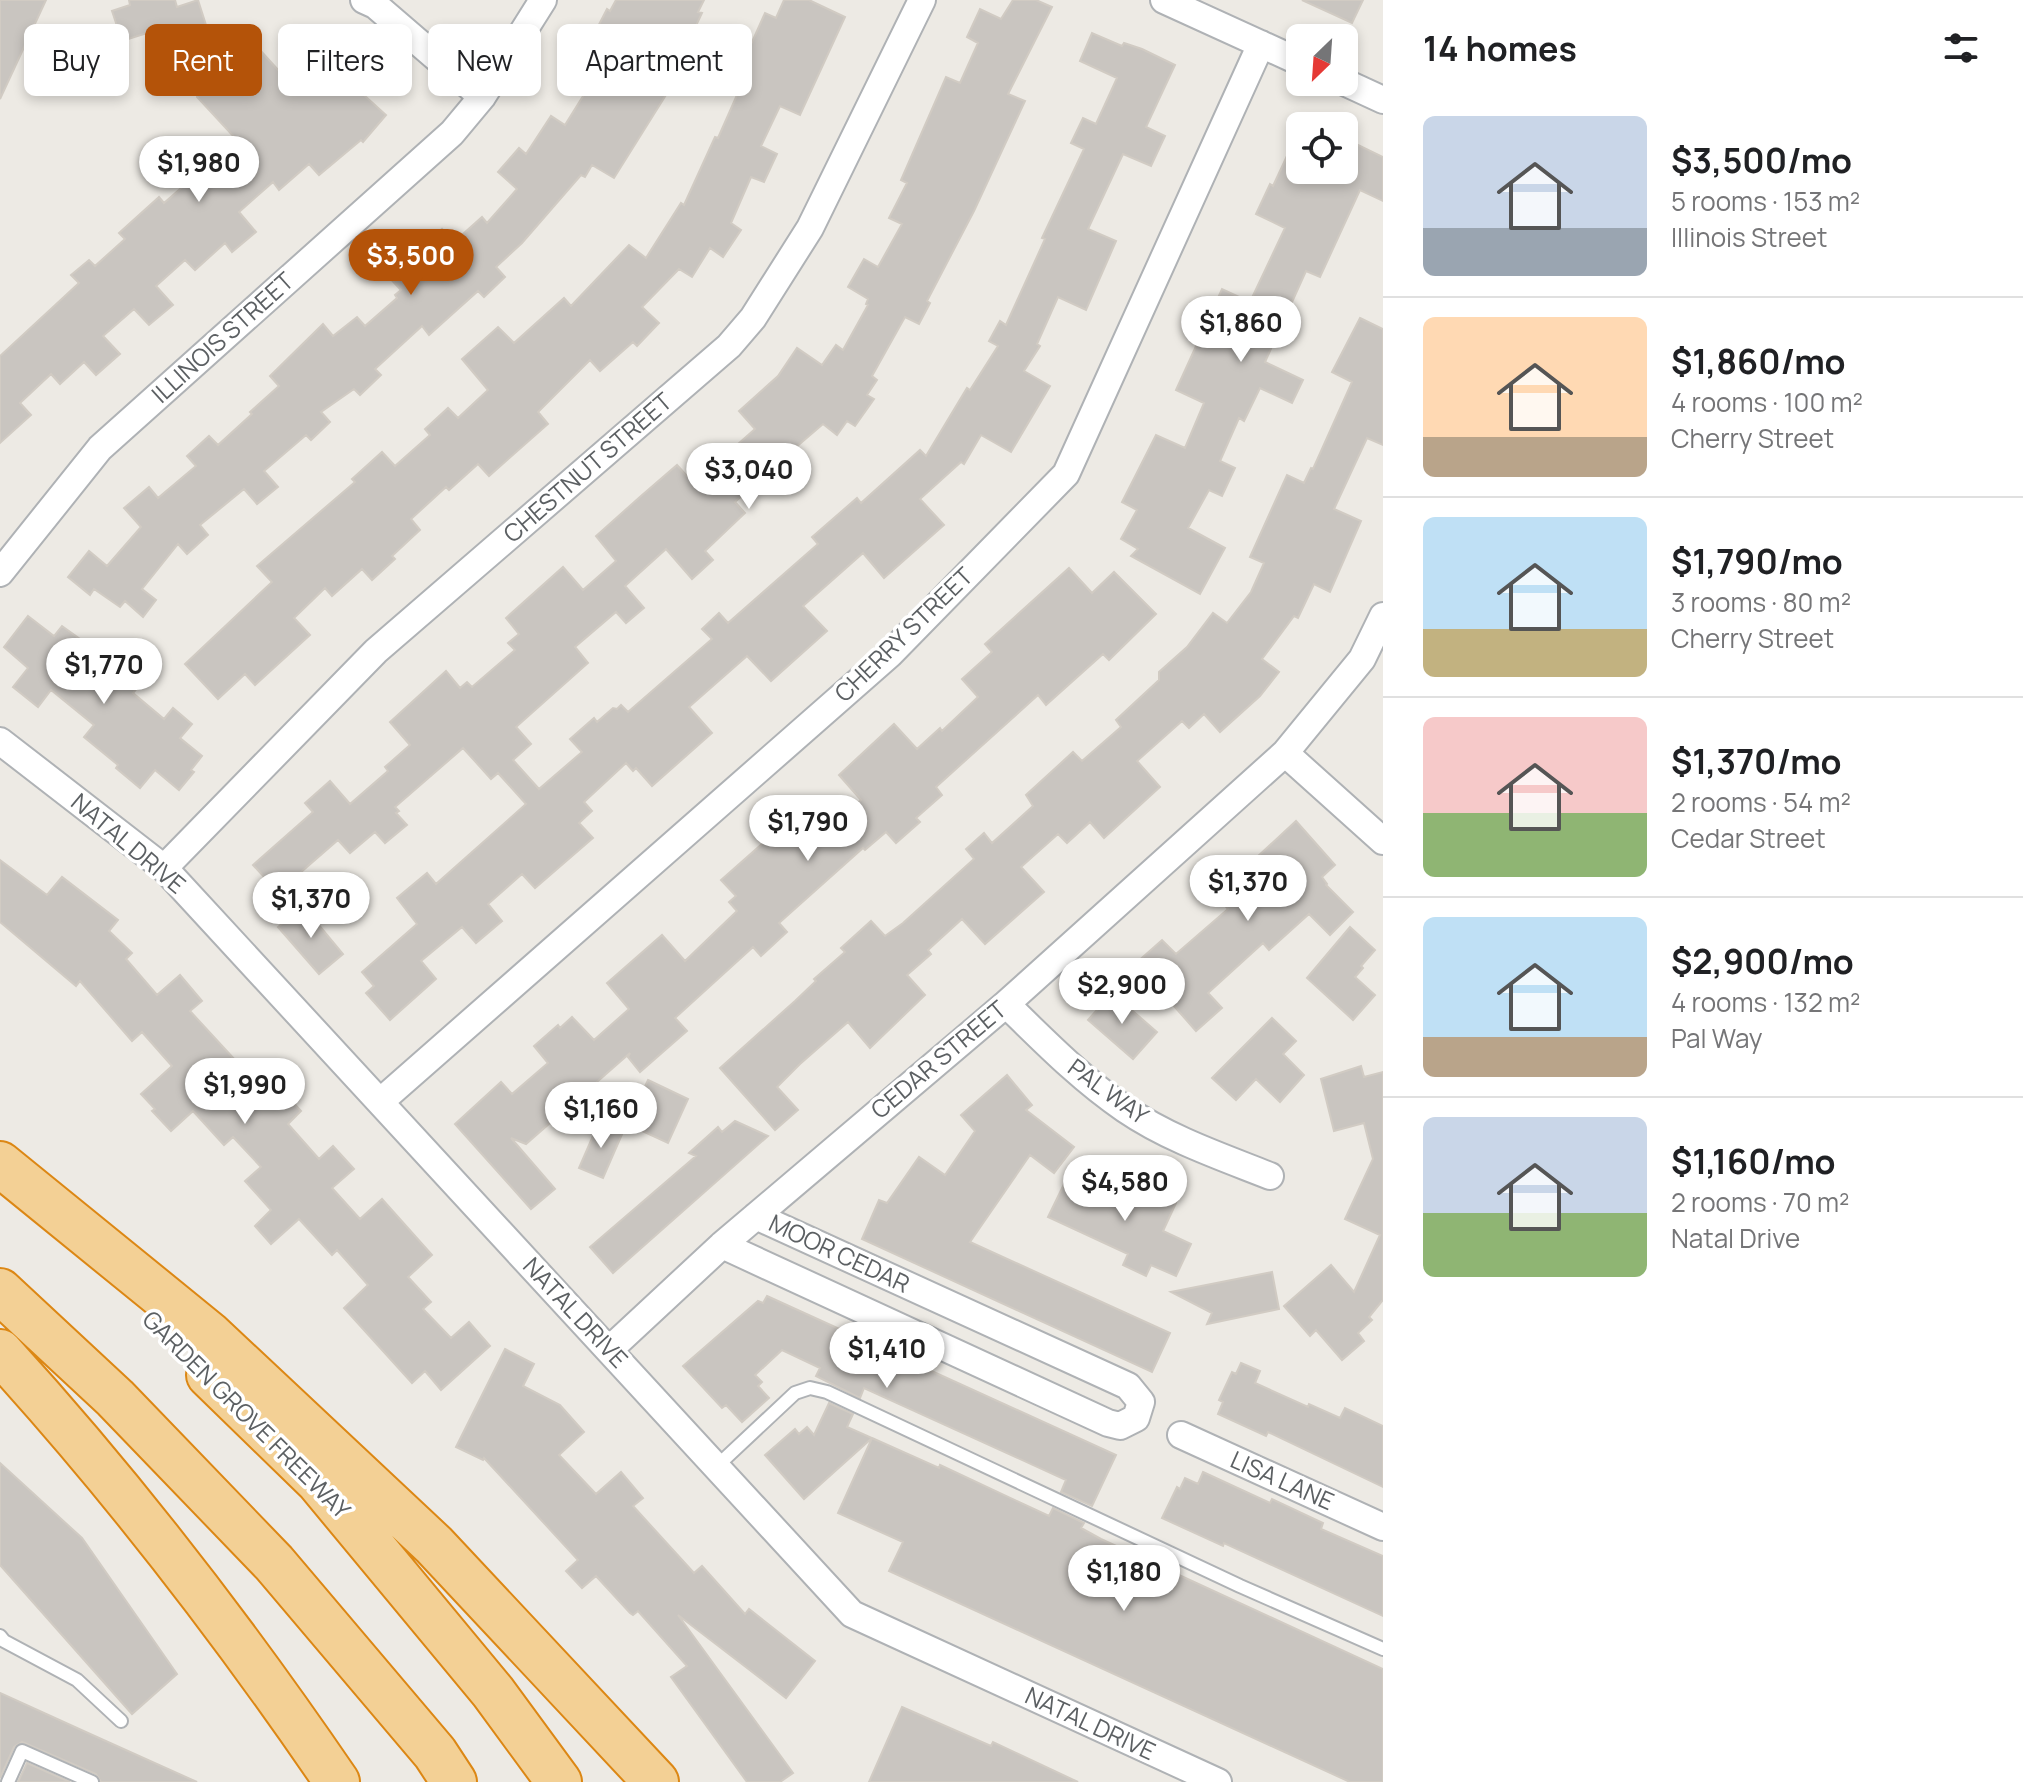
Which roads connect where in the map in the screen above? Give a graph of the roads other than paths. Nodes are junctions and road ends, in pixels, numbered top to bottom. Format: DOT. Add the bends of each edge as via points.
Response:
graph roads {
  1 [pos="364,0"];
  2 [pos="543,0"];
  3 [pos="922,0"];
  4 [pos="1164,0"];
  5 [pos="1261,44"];
  6 [pos="1286,56"];
  7 [pos="1358,88"];
  8 [pos="482,97"];
  9 [pos="1383,100"];
  10 [pos="0,573"];
  11 [pos="1383,616"];
  12 [pos="0,741"];
  13 [pos="1285,753"];
  14 [pos="1383,841"];
  15 [pos="164,868"];
  16 [pos="1006,1004"];
  17 [pos="381,1101"];
  18 [pos="0,1164"];
  19 [pos="1270,1176"];
  20 [pos="0,1181"];
  21 [pos="756,1216"];
  22 [pos="722,1245"];
  23 [pos="0,1291"];
  24 [pos="609,1350"];
  25 [pos="0,1352"];
  26 [pos="1181,1435"];
  27 [pos="716,1467"];
  28 [pos="1383,1527"];
  29 [pos="1,1642"];
  30 [pos="1383,1649"];
  31 [pos="121,1721"];
  32 [pos="8,1782"];
  33 [pos="92,1782"];
  34 [pos="337,1782"];
  35 [pos="454,1782"];
  36 [pos="559,1782"];
  37 [pos="656,1782"];
  38 [pos="1218,1782"];
  1 -- 8 [label="street"];
  2 -- 8 [label="street, ILLINOIS STREET"];
  3 -- 15 [label="street, CHESTNUT STREET" via="810,228 729,346 376,651"];
  4 -- 5 [label="street"];
  5 -- 6 [label="street"];
  5 -- 17 [label="street, CHERRY STREET" via="1066,474 890,654"];
  7 -- 9 [label="street"];
  8 -- 10 [label="street, ILLINOIS STREET" via="452,133 100,448"];
  11 -- 13 [label="street, CEDAR STREET" via="1362,659"];
  12 -- 15 [label="street, NATAL DRIVE"];
  13 -- 14 [label="street"];
  13 -- 16 [label="street, CEDAR STREET"];
  15 -- 17 [label="street, NATAL DRIVE"];
  16 -- 19 [label="street, PAL WAY" via="1069,1066 1127,1111 1200,1149"];
  16 -- 21 [label="street, CEDAR STREET"];
  17 -- 24 [label="street, NATAL DRIVE"];
  18 -- 37 [label="highway" via="209,1334 423,1534"];
  20 -- 36 [label="highway, GARDEN GROVE FREEWAY" via="143,1310 318,1481 493,1692"];
  21 -- 22 [label="street, CEDAR STREET"];
  21 -- 22 [label="street, MOOR CEDAR" via="1128,1386 1141,1402 1136,1418 1120,1426 1108,1423"];
  22 -- 24 [label="street, CEDAR STREET"];
  23 -- 35 [label="highway" via="115,1398 274,1563"];
  24 -- 27 [label="street, NATAL DRIVE"];
  25 -- 34 [label="highway" via="79,1439 195,1583"];
  26 -- 28 [label="street, LISA LANE"];
  27 -- 30 [label="lane" via="795,1393 810,1388 827,1392"];
  27 -- 38 [label="street, NATAL DRIVE" via="852,1614"];
  29 -- 31 [label="lane" via="77,1680"];
  32 -- 33 [label="lane" via="22,1751"];
}
